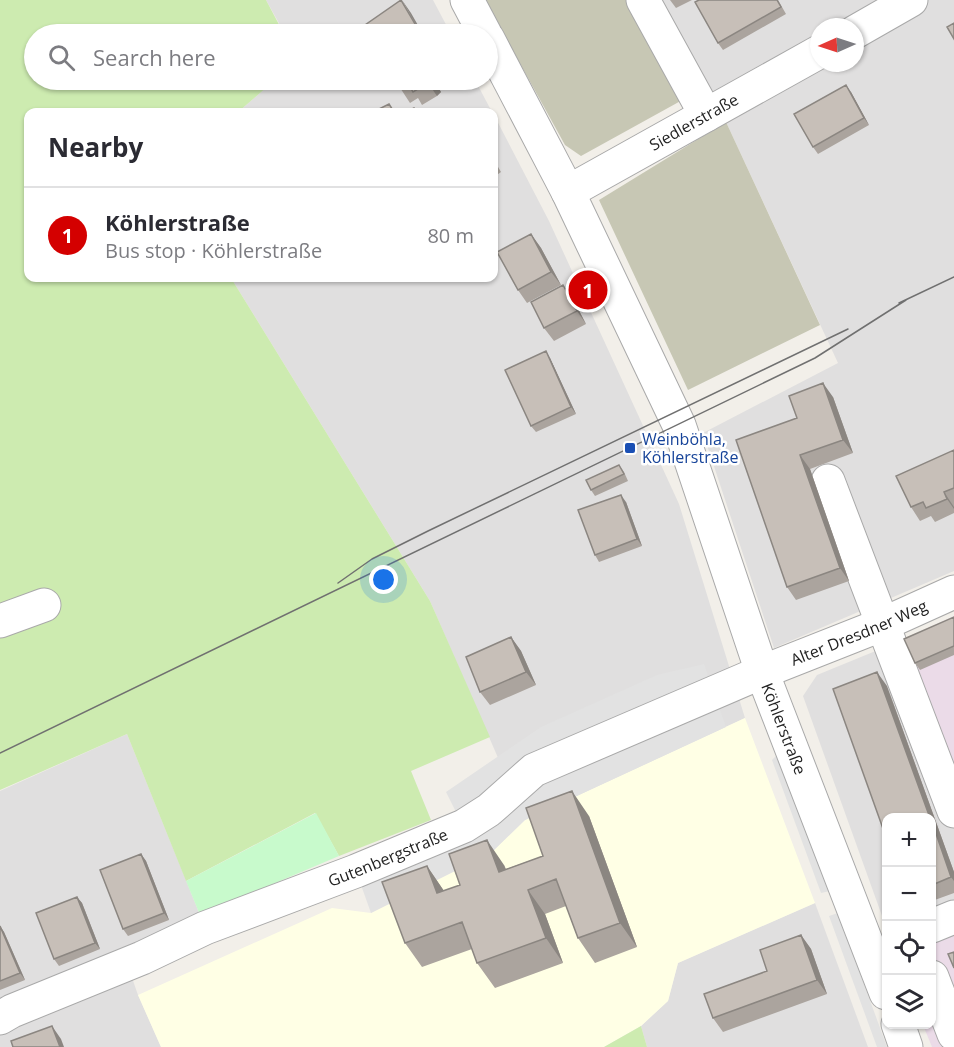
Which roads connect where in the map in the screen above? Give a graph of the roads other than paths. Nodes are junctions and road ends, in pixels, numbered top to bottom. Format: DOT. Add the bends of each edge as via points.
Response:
graph roads {
  1 [pos="467,0"];
  2 [pos="643,0"];
  3 [pos="911,0"];
  4 [pos="480,24"];
  5 [pos="864,27"];
  6 [pos="810,57"];
  7 [pos="498,58"];
  8 [pos="706,115"];
  9 [pos="568,192"];
  10 [pos="828,481"];
  11 [pos="954,592"];
  12 [pos="44,605"];
  13 [pos="0,621"];
  14 [pos="881,626"];
  15 [pos="762,672"];
  16 [pos="954,811"];
  17 [pos="954,917"];
  18 [pos="936,924"];
  19 [pos="879,949"];
  20 [pos="883,975"];
  21 [pos="936,987"];
  22 [pos="0,1018"];
  23 [pos="900,1029"];
  24 [pos="954,1034"];
  25 [pos="906,1047"];
  1 -- 4 [label="street"];
  2 -- 8 [label="street"];
  3 -- 5 [label="street"];
  6 -- 8 [label="street, Siedlerstraße"];
  7 -- 9 [label="street, Köhlerstraße"];
  8 -- 9 [label="street, Siedlerstraße"];
  9 -- 15 [label="street, Köhlerstraße" via="679,425"];
  10 -- 14 [label="street"];
  11 -- 14 [label="street, Alter Dresdner Weg"];
  12 -- 13 [label="street"];
  14 -- 15 [label="street, Alter Dresdner Weg"];
  14 -- 16 [label="street"];
  15 -- 19 [label="street, Köhlerstraße"];
  15 -- 22 [label="street, Gutenbergstraße" via="534,770 489,810 464,826 356,872 205,928"];
  17 -- 18 [label="street"];
  19 -- 20 [label="street, Köhlerstraße"];
  21 -- 24 [label="street"];
  23 -- 25 [label="street"];
}
